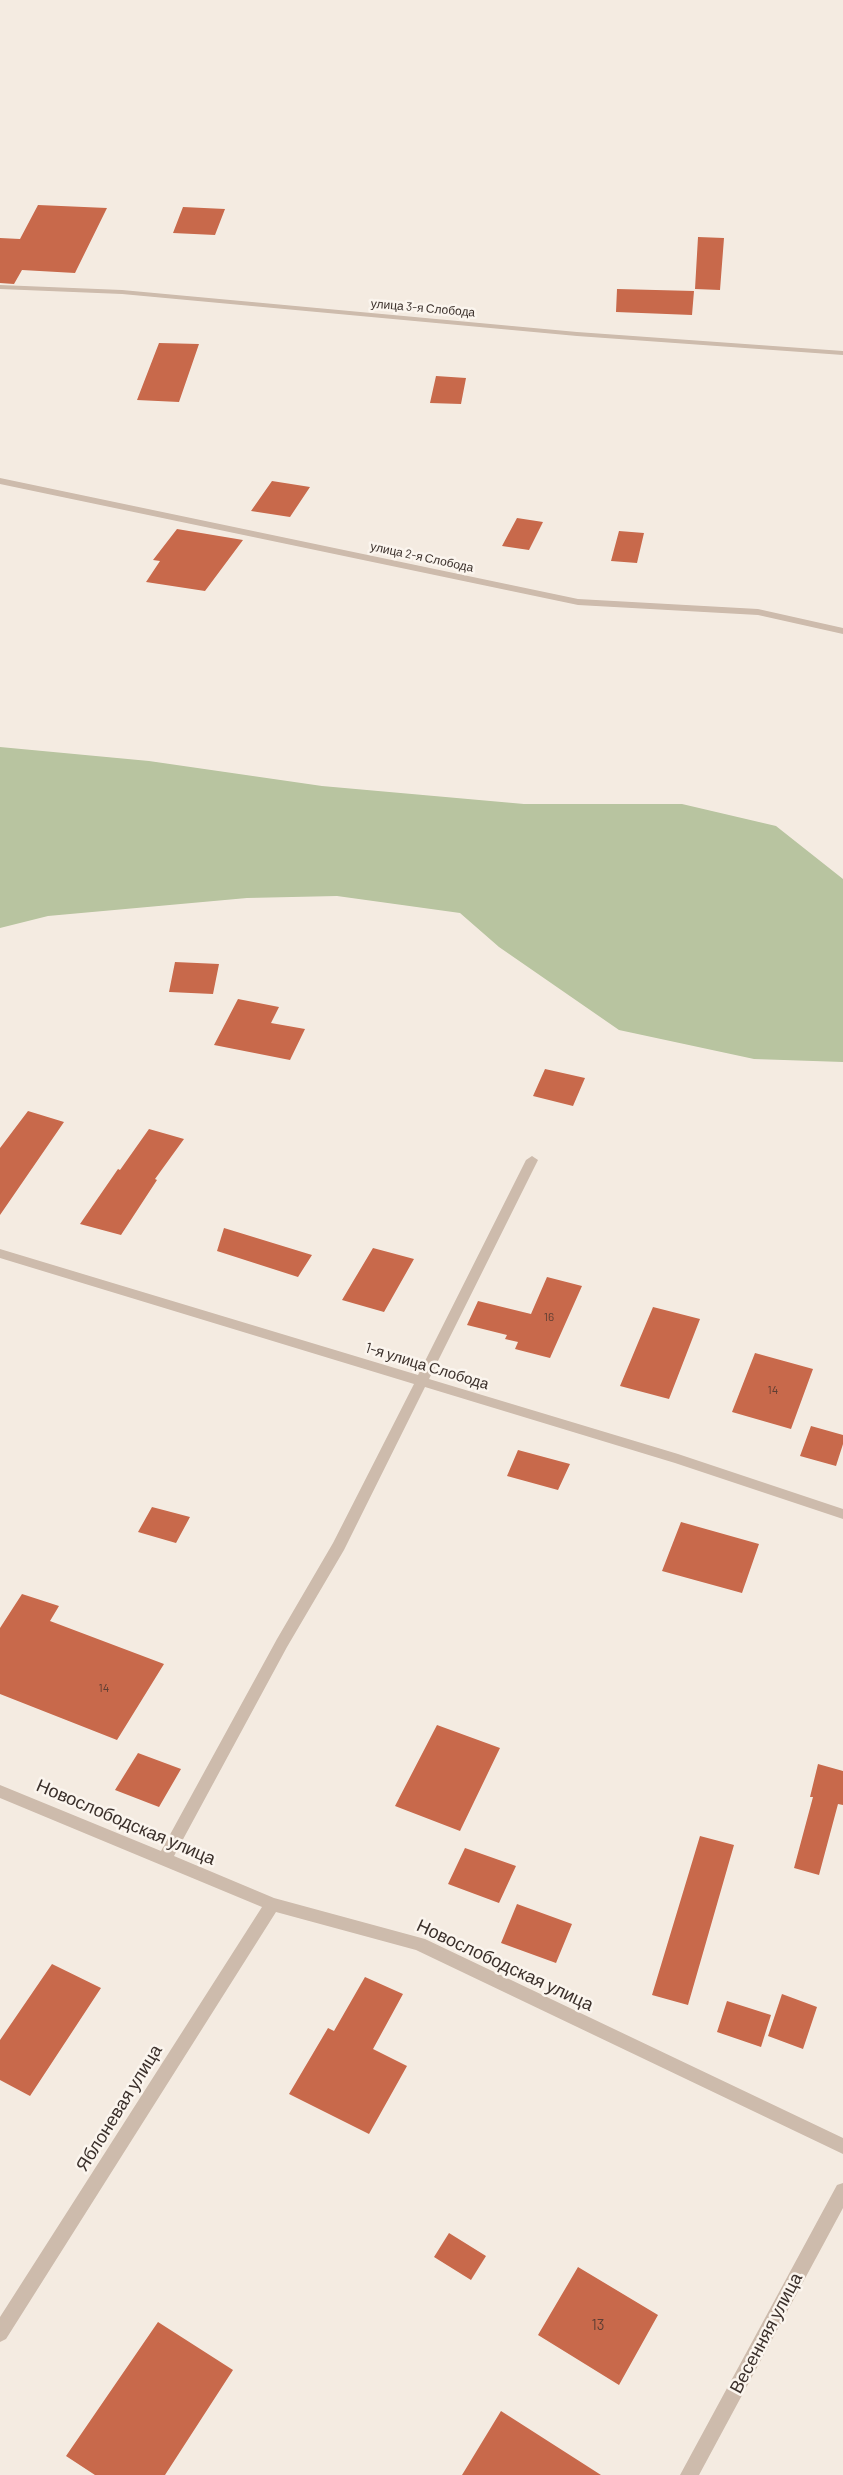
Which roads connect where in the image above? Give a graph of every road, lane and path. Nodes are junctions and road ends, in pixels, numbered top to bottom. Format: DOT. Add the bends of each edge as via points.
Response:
graph roads {
  1 [pos="0,287"];
  2 [pos="843,353"];
  3 [pos="0,481"];
  4 [pos="843,631"];
  5 [pos="532,1160"];
  6 [pos="0,1253"];
  7 [pos="421,1381"];
  8 [pos="843,1514"];
  9 [pos="0,1791"];
  10 [pos="165,1859"];
  11 [pos="272,1904"];
  12 [pos="843,2146"];
  13 [pos="843,2191"];
  14 [pos="0,2333"];
  15 [pos="689,2475"];
  1 -- 2 [label="street, улица 3-я Слобода" via="122,292 576,334"];
  3 -- 4 [label="street, улица 2-я Слобода" via="578,602 758,612"];
  5 -- 7 [label="street"];
  6 -- 7 [label="street, 1-я улица Слобода"];
  7 -- 8 [label="street, 1-я улица Слобода"];
  7 -- 10 [label="street" via="339,1546 282,1643"];
  9 -- 10 [label="street, Новослободская улица"];
  10 -- 11 [label="street, Новослободская улица"];
  11 -- 12 [label="street, Новослободская улица" via="419,1944"];
  11 -- 14 [label="street, Яблоневая улица"];
  13 -- 15 [label="street, Весенняя улица"];
}
